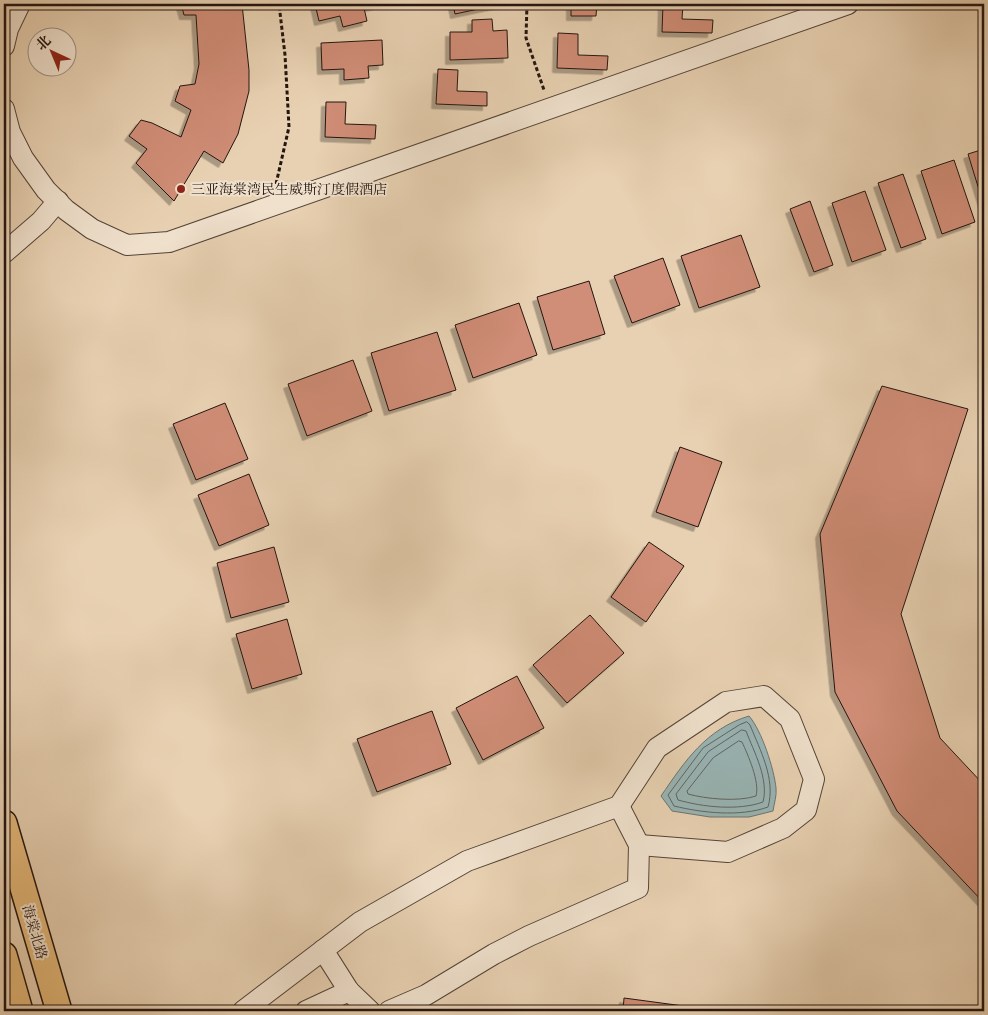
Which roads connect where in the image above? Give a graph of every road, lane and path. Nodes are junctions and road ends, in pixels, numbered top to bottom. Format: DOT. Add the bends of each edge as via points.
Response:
graph roads {
  1 [pos="20,4"];
  2 [pos="279,4"];
  3 [pos="527,4"];
  4 [pos="848,4"];
  5 [pos="4,46"];
  6 [pos="551,108"];
  7 [pos="4,109"];
  8 [pos="58,201"];
  9 [pos="270,207"];
  10 [pos="4,253"];
  11 [pos="619,806"];
  12 [pos="4,823"];
  13 [pos="638,845"];
  14 [pos="323,950"];
  15 [pos="4,955"];
  16 [pos="349,991"];
  17 [pos="20,1011"];
  18 [pos="58,1011"];
  19 [pos="243,1011"];
  20 [pos="306,1011"];
  21 [pos="370,1011"];
  22 [pos="390,1011"];
  1 -- 5 [label="lane"];
  2 -- 9 [label="path" via="288,127"];
  3 -- 6 [label="path" via="526,38"];
  4 -- 6 [label="lane"];
  6 -- 9 [label="lane"];
  7 -- 8 [label="lane" via="10,132 24,158 46,190"];
  8 -- 9 [label="lane" via="92,229 127,245 168,242"];
  8 -- 10 [label="lane" via="41,221"];
  11 -- 13 [label="lane"];
  11 -- 13 [label="lane" via="656,748 726,702 764,696 790,718 814,779 806,810 784,828 728,852"];
  11 -- 14 [label="lane" via="467,861 360,922"];
  12 -- 18 [label="main road, 海棠北路"];
  13 -- 22 [label="lane" via="638,888 529,936 426,995"];
  14 -- 16 [label="lane"];
  14 -- 19 [label="lane"];
  15 -- 17 [label="main road"];
  16 -- 20 [label="lane"];
  16 -- 21 [label="lane"];
}
